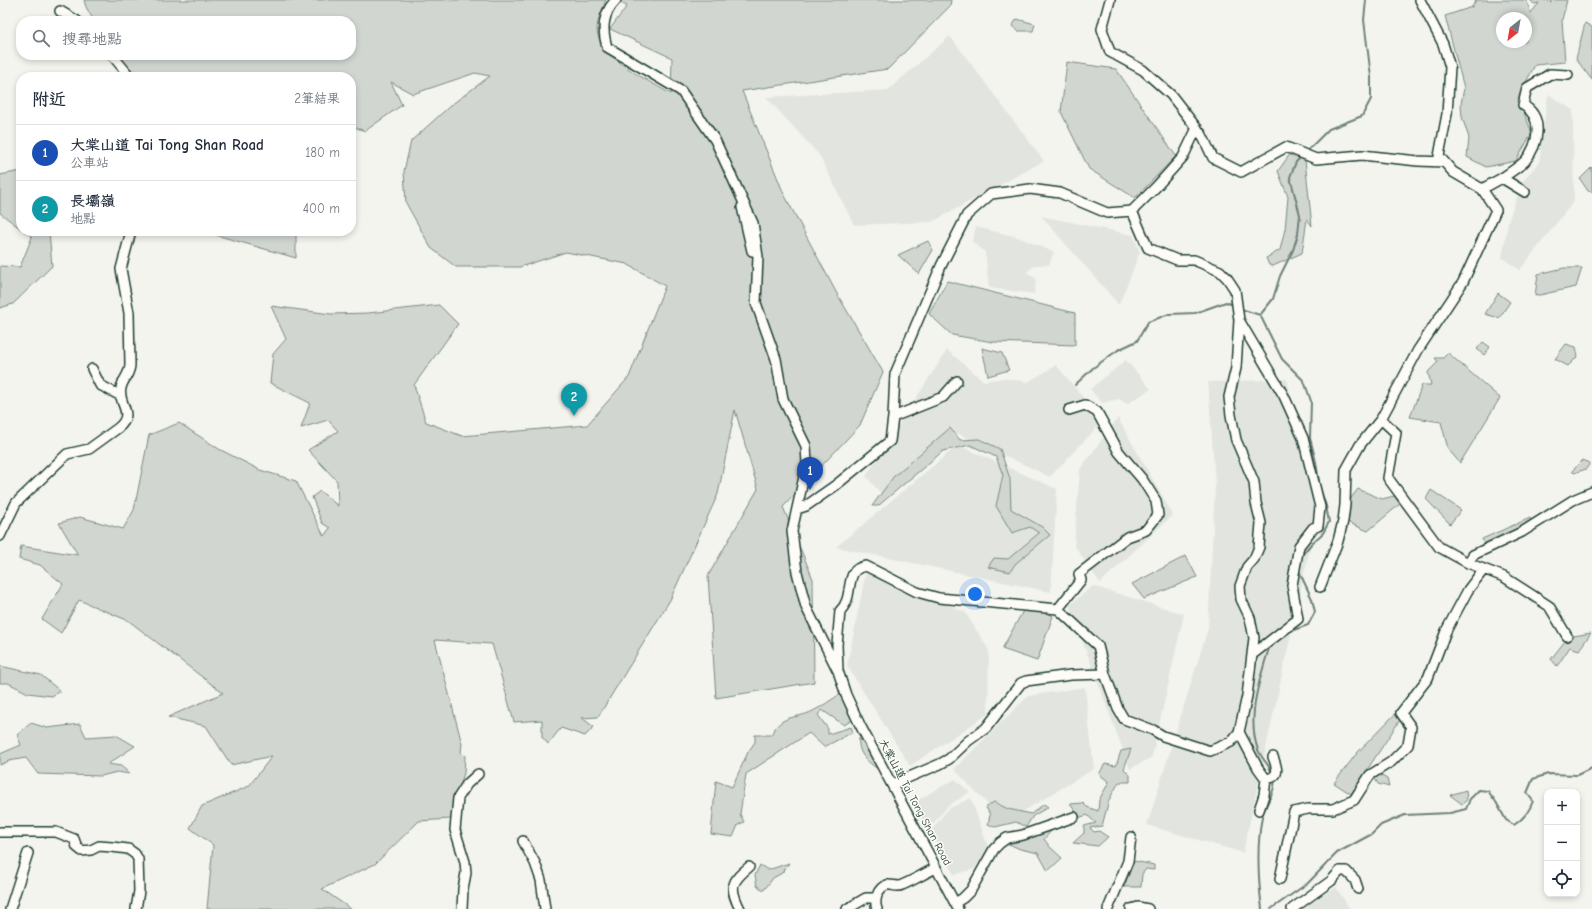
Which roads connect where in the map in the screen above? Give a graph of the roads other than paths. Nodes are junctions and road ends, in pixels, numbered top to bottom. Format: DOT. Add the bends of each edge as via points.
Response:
graph roads {
  1 [pos="616,0"];
  2 [pos="1110,0"];
  3 [pos="1420,0"];
  4 [pos="60,11"];
  5 [pos="68,16"];
  6 [pos="116,60"];
  7 [pos="126,72"];
  8 [pos="1568,75"];
  9 [pos="1197,128"];
  10 [pos="1444,162"];
  11 [pos="1502,178"];
  12 [pos="1482,189"];
  13 [pos="1526,192"];
  14 [pos="1132,211"];
  15 [pos="130,236"];
  16 [pos="1239,320"];
  17 [pos="92,369"];
  18 [pos="957,381"];
  19 [pos="121,396"];
  20 [pos="1068,410"];
  21 [pos="893,417"];
  22 [pos="1381,419"];
  23 [pos="801,491"];
  24 [pos="1592,492"];
  25 [pos="815,500"];
  26 [pos="797,509"];
  27 [pos="0,536"];
  28 [pos="1468,563"];
  29 [pos="1484,569"];
  30 [pos="1320,587"];
  31 [pos="1058,609"];
  32 [pos="1567,636"];
  33 [pos="1252,654"];
  34 [pos="838,671"];
  35 [pos="1105,674"];
  36 [pos="1238,732"];
  37 [pos="1273,757"];
  38 [pos="478,774"];
  39 [pos="1271,777"];
  40 [pos="893,784"];
  41 [pos="1260,810"];
  42 [pos="1074,817"];
  43 [pos="0,832"];
  44 [pos="1131,838"];
  45 [pos="523,841"];
  46 [pos="28,853"];
  47 [pos="749,867"];
  48 [pos="936,868"];
  49 [pos="1280,879"];
  50 [pos="1358,889"];
  51 [pos="876,898"];
  52 [pos="956,906"];
  53 [pos="10,909"];
  54 [pos="136,909"];
  55 [pos="462,909"];
  56 [pos="545,909"];
  57 [pos="740,909"];
  58 [pos="847,909"];
  59 [pos="876,909"];
  60 [pos="1108,909"];
  61 [pos="1131,909"];
  62 [pos="1148,909"];
  63 [pos="1292,909"];
  1 -- 23 [label="street, 大棠山道 Tai Tong Shan Road" via="610,6 603,22 607,47 681,91 715,140 738,191 757,272 756,303 776,359 783,399 806,446 807,463"];
  2 -- 9 [label="street" via="1102,29 1110,52 1143,70 1171,95"];
  3 -- 10 [label="street" via="1443,44 1450,67 1447,114 1439,156"];
  4 -- 5 [label="street"];
  6 -- 7 [label="street"];
  8 -- 11 [label="street" via="1550,74 1527,88 1523,105 1530,109 1538,126 1535,143 1524,161"];
  9 -- 10 [label="street" via="1213,158 1242,172 1286,147 1316,159 1362,155"];
  9 -- 14 [label="street" via="1183,157"];
  10 -- 12 [label="street" via="1453,172"];
  11 -- 12 [label="street"];
  11 -- 13 [label="street"];
  12 -- 22 [label="street" via="1496,210 1463,282 1418,350"];
  14 -- 16 [label="street" via="1148,248 1177,260 1194,260 1220,271 1227,278 1234,290"];
  14 -- 21 [label="street" via="1107,212 1060,193 1030,189 991,194 967,215 941,266 895,374"];
  15 -- 19 [label="street" via="121,268 129,313 130,371 120,389"];
  16 -- 33 [label="street" via="1236,368 1229,397 1236,440 1254,482 1261,524 1259,547 1247,567 1240,586 1241,599 1250,618 1254,638"];
  16 -- 33 [label="street" via="1284,396 1303,438 1320,507 1318,526 1313,528 1299,546 1292,585 1298,619"];
  17 -- 19 [label="street" via="100,385"];
  18 -- 21 [label="street" via="943,397"];
  19 -- 27 [label="street" via="126,411 122,425 89,449 67,454 16,503"];
  20 -- 31 [label="street" via="1085,405 1097,412 1119,452 1142,479 1156,501 1158,515 1146,530 1127,537 1079,574 1081,580"];
  21 -- 25 [label="street" via="890,440"];
  22 -- 28 [label="street" via="1396,433 1388,478 1439,548"];
  22 -- 30 [label="street" via="1360,445 1346,470 1343,521"];
  23 -- 25 [label="street" via="811,495"];
  23 -- 26 [label="street, 大棠山道 Tai Tong Shan Road"];
  24 -- 28 [label="street" via="1573,500 1522,532 1473,555"];
  25 -- 26 [label="street"];
  26 -- 34 [label="street, 大棠山道 Tai Tong Shan Road" via="792,531 796,572 806,607"];
  28 -- 29 [label="street"];
  29 -- 32 [label="street" via="1504,577 1549,606"];
  29 -- 49 [label="street" via="1468,590 1446,631 1428,678 1401,713 1411,727 1408,745 1391,762 1370,775 1354,800 1333,809 1294,812"];
  31 -- 34 [label="street" via="939,598 917,592 866,566 859,567 852,573 846,605 840,611"];
  31 -- 35 [label="street" via="1098,646"];
  33 -- 36 [label="street" via="1248,696"];
  34 -- 40 [label="street, 大棠山道 Tai Tong Shan Road" via="846,695"];
  35 -- 36 [label="street" via="1124,719 1163,736 1210,750 1232,742"];
  35 -- 40 [label="street" via="1020,683 986,728 949,759"];
  36 -- 39 [label="street" via="1258,768"];
  37 -- 39 [label="street" via="1278,769"];
  38 -- 55 [label="street" via="466,784 458,798 455,830 466,873"];
  39 -- 41 [label="street"];
  40 -- 48 [label="street, 大棠山道 Tai Tong Shan Road"];
  42 -- 52 [label="street" via="1008,838 1000,843 971,890"];
  43 -- 54 [label="street" via="56,832 74,839 82,851 99,846 128,849 138,859 139,891"];
  44 -- 60 [label="street" via="1128,861"];
  45 -- 56 [label="street" via="541,880"];
  46 -- 53 [label="street"];
  47 -- 57 [label="street" via="737,877 734,884 733,890"];
  48 -- 51 [label="street" via="900,886 886,885"];
  48 -- 52 [label="street, 大棠山道 Tai Tong Shan Road"];
  50 -- 63 [label="street" via="1356,880 1346,870 1340,871 1331,881"];
  51 -- 58 [label="street" via="866,898"];
  51 -- 59 [label="street"];
  61 -- 62 [label="street"];
}
